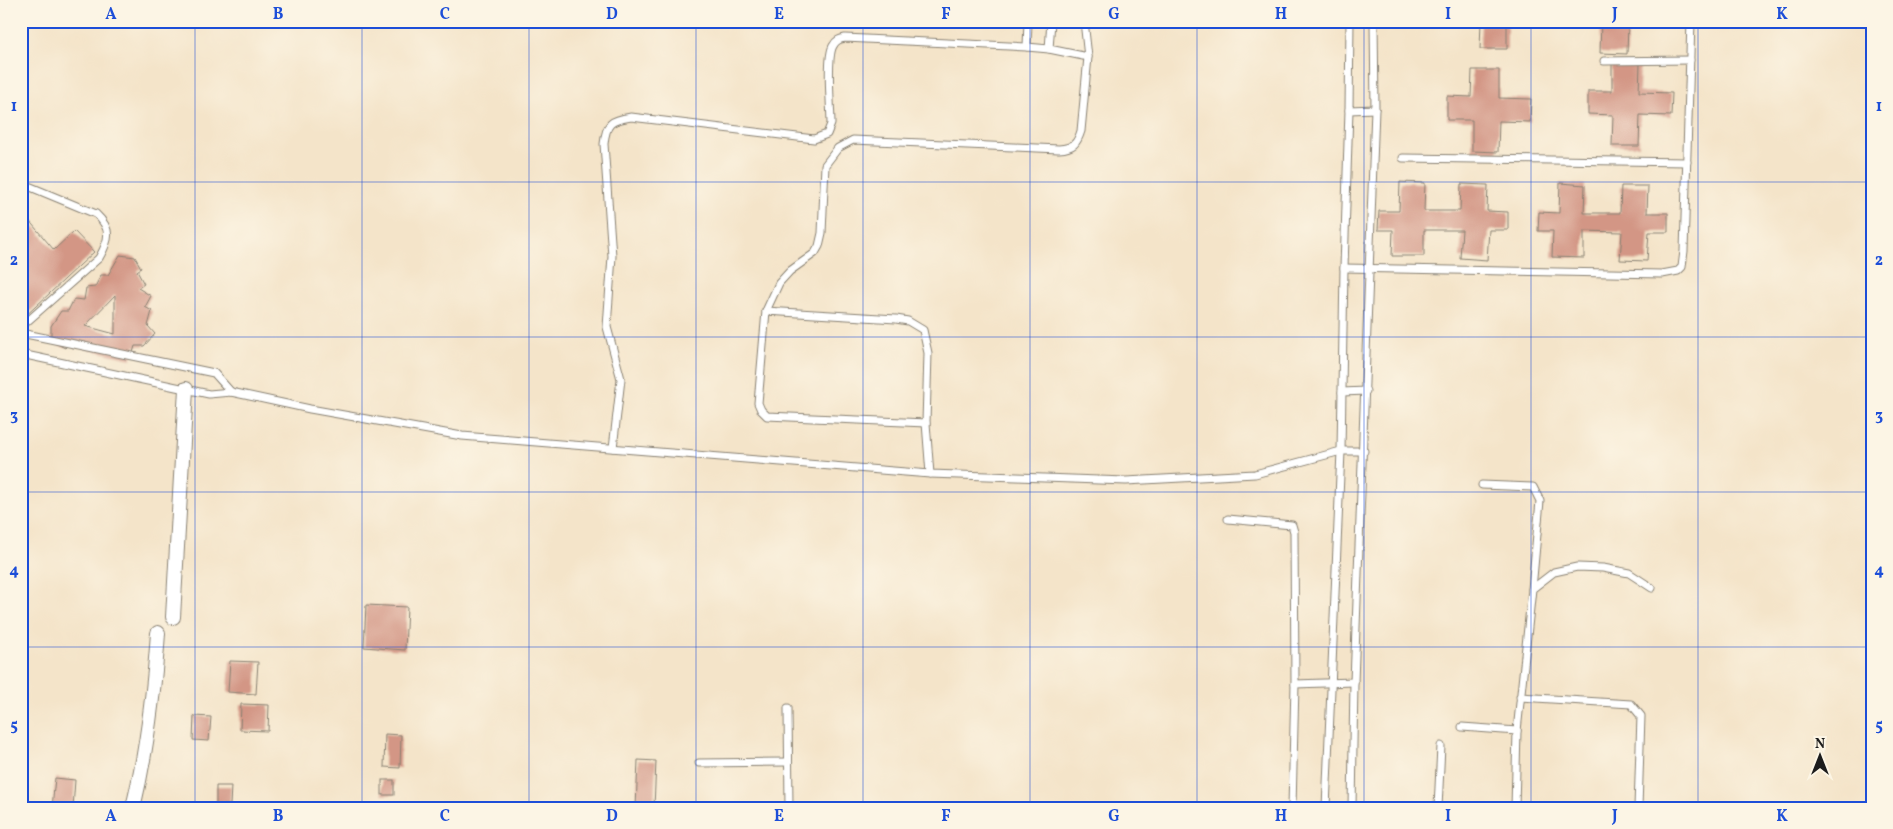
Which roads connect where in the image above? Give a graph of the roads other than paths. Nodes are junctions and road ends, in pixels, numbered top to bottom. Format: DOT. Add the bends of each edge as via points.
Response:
graph roads {
  1 [pos="1028,21"];
  2 [pos="1051,21"];
  3 [pos="1084,21"];
  4 [pos="1350,21"];
  5 [pos="1374,21"];
  6 [pos="1691,21"];
  7 [pos="1027,47"];
  8 [pos="1048,49"];
  9 [pos="1088,57"];
  10 [pos="1690,60"];
  11 [pos="1604,61"];
  12 [pos="1374,109"];
  13 [pos="1349,110"];
  14 [pos="1403,158"];
  15 [pos="1687,162"];
  16 [pos="21,183"];
  17 [pos="1344,268"];
  18 [pos="1369,268"];
  19 [pos="766,311"];
  20 [pos="21,327"];
  21 [pos="21,333"];
  22 [pos="21,354"];
  23 [pos="186,389"];
  24 [pos="1366,391"];
  25 [pos="231,392"];
  26 [pos="1342,392"];
  27 [pos="926,422"];
  28 [pos="613,448"];
  29 [pos="1341,451"];
  30 [pos="1364,452"];
  31 [pos="930,474"];
  32 [pos="1482,485"];
  33 [pos="1228,519"];
  34 [pos="1652,588"];
  35 [pos="1532,589"];
  36 [pos="173,617"];
  37 [pos="158,633"];
  38 [pos="1330,682"];
  39 [pos="1354,682"];
  40 [pos="1295,684"];
  41 [pos="1520,697"];
  42 [pos="788,708"];
  43 [pos="1462,727"];
  44 [pos="1517,730"];
  45 [pos="1441,746"];
  46 [pos="788,762"];
  47 [pos="700,763"];
  48 [pos="133,808"];
  49 [pos="789,808"];
  50 [pos="1292,808"];
  51 [pos="1326,808"];
  52 [pos="1352,808"];
  53 [pos="1438,808"];
  54 [pos="1515,808"];
  55 [pos="1638,808"];
  1 -- 7 [label="lane"];
  2 -- 8 [label="lane"];
  3 -- 9 [label="lane"];
  4 -- 13 [label="lane"];
  5 -- 12 [label="lane"];
  6 -- 10 [label="lane"];
  7 -- 8 [label="lane"];
  7 -- 28 [label="lane" via="838,40 833,45 830,58 831,124 827,134 814,139 632,117 610,123 604,144 612,256 608,327 621,379"];
  8 -- 9 [label="lane"];
  9 -- 19 [label="lane" via="1082,131 1078,141 1067,149 853,140 838,148 825,165 819,246 784,277"];
  10 -- 11 [label="lane"];
  10 -- 15 [label="lane"];
  12 -- 13 [label="lane"];
  12 -- 18 [label="lane"];
  13 -- 17 [label="lane"];
  14 -- 15 [label="lane"];
  15 -- 18 [label="lane" via="1684,251 1678,272"];
  16 -- 20 [label="lane" via="96,214 108,233 107,244 99,258"];
  17 -- 18 [label="lane"];
  17 -- 26 [label="lane"];
  18 -- 24 [label="lane"];
  19 -- 27 [label="lane" via="896,319 908,321 923,330 928,353"];
  19 -- 27 [label="lane" via="758,403 768,416"];
  21 -- 25 [label="lane" via="214,372"];
  22 -- 23 [label="lane"];
  23 -- 25 [label="lane" via="209,394"];
  23 -- 36 [label="street"];
  24 -- 26 [label="lane"];
  24 -- 30 [label="lane"];
  25 -- 28 [label="lane" via="462,436"];
  26 -- 29 [label="lane"];
  27 -- 31 [label="lane"];
  28 -- 31 [label="lane"];
  29 -- 30 [label="lane"];
  29 -- 31 [label="lane" via="1255,474 1126,481"];
  29 -- 38 [label="lane"];
  30 -- 39 [label="lane"];
  32 -- 35 [label="lane" via="1533,487 1540,501"];
  33 -- 40 [label="lane" via="1292,525"];
  34 -- 35 [label="lane" via="1629,573 1577,567 1554,572"];
  35 -- 41 [label="lane"];
  37 -- 48 [label="street" via="153,704"];
  38 -- 39 [label="lane"];
  38 -- 40 [label="lane"];
  38 -- 51 [label="lane"];
  39 -- 52 [label="lane"];
  40 -- 50 [label="lane"];
  41 -- 44 [label="lane"];
  41 -- 55 [label="lane" via="1631,704 1641,716"];
  42 -- 46 [label="lane"];
  43 -- 44 [label="lane"];
  44 -- 54 [label="lane"];
  45 -- 53 [label="lane"];
  46 -- 47 [label="lane"];
  46 -- 49 [label="lane"];
}
